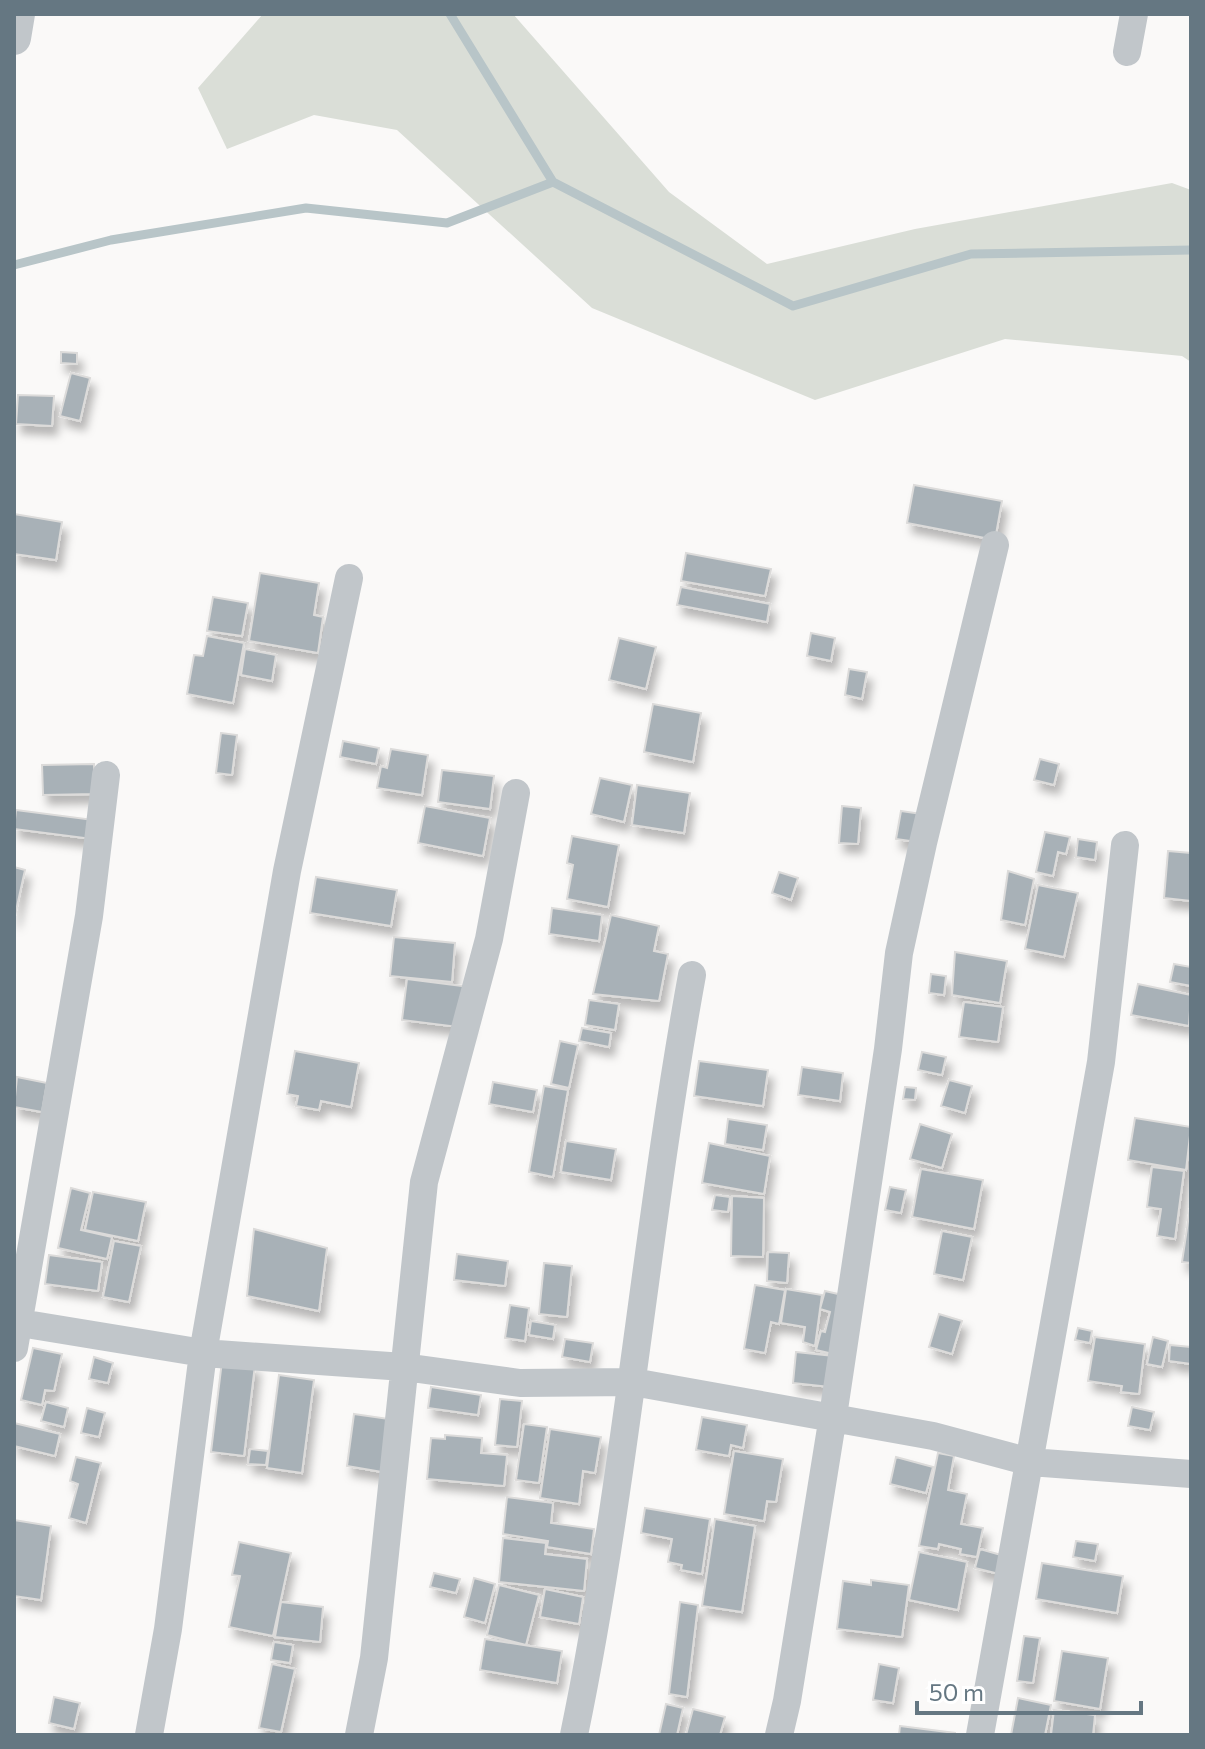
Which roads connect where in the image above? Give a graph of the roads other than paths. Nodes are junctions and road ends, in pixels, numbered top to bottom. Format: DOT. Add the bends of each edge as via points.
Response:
graph roads {
  1 [pos="18,14"];
  2 [pos="1134,14"];
  3 [pos="14,38"];
  4 [pos="1127,52"];
  5 [pos="995,545"];
  6 [pos="349,578"];
  7 [pos="106,775"];
  8 [pos="516,793"];
  9 [pos="1125,845"];
  10 [pos="692,975"];
  11 [pos="16,1331"];
  12 [pos="203,1353"];
  13 [pos="404,1367"];
  14 [pos="633,1382"];
  15 [pos="833,1416"];
  16 [pos="1030,1462"];
  17 [pos="1191,1474"];
  18 [pos="149,1735"];
  19 [pos="359,1735"];
  20 [pos="574,1735"];
  21 [pos="779,1735"];
  22 [pos="980,1735"];
  1 -- 3 [label="street"];
  2 -- 4 [label="street"];
  5 -- 15 [label="street" via="899,953"];
  6 -- 12 [label="street" via="287,871"];
  7 -- 11 [label="street" via="89,916"];
  8 -- 13 [label="street" via="489,939 424,1182"];
  9 -- 16 [label="street" via="1101,1062"];
  10 -- 14 [label="street" via="671,1091"];
  11 -- 12 [label="street"];
  12 -- 13 [label="street"];
  12 -- 18 [label="street"];
  13 -- 14 [label="street" via="520,1383"];
  13 -- 19 [label="street" via="374,1658"];
  14 -- 15 [label="street"];
  14 -- 20 [label="street"];
  15 -- 16 [label="street"];
  15 -- 21 [label="street"];
  16 -- 17 [label="street"];
  16 -- 22 [label="street"];
}
